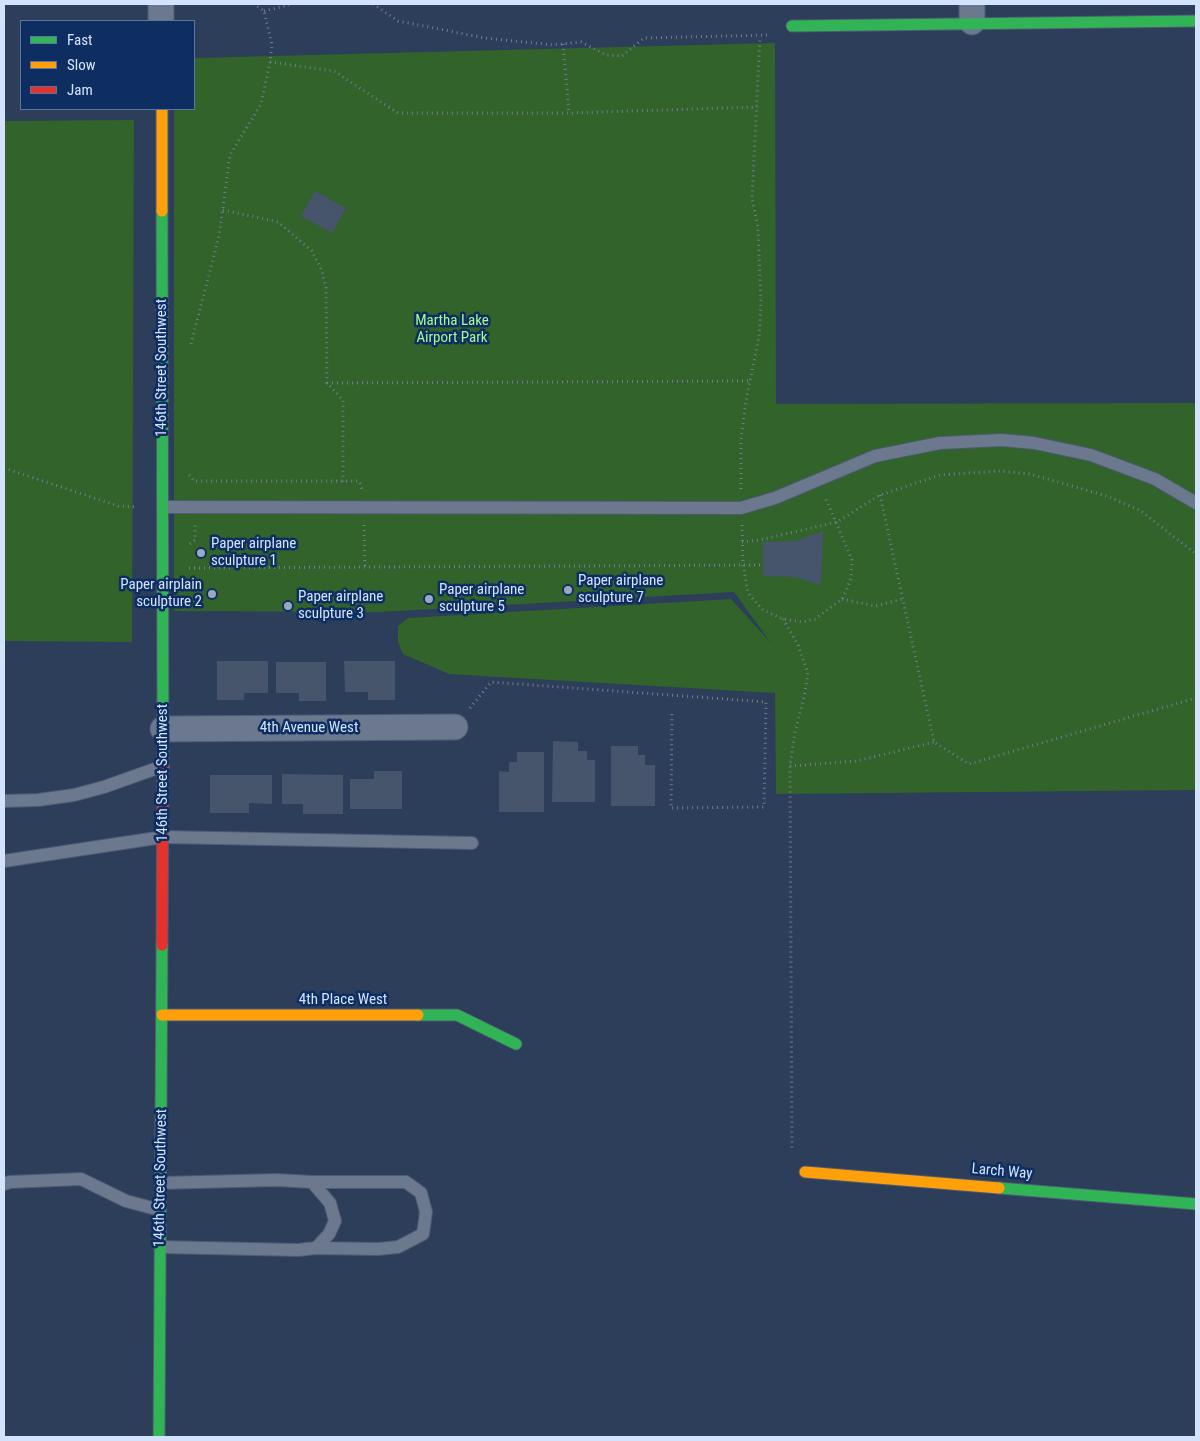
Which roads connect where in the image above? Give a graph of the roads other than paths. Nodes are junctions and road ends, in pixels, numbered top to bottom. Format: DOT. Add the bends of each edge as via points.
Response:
graph roads {
  1 [pos="161,4"];
  2 [pos="972,13"];
  3 [pos="161,20"];
  4 [pos="1196,21"];
  5 [pos="792,26"];
  6 [pos="162,110"];
  7 [pos="1196,503"];
  8 [pos="163,508"];
  9 [pos="455,726"];
  10 [pos="164,729"];
  11 [pos="164,766"];
  12 [pos="4,801"];
  13 [pos="164,837"];
  14 [pos="472,843"];
  15 [pos="4,861"];
  16 [pos="162,1015"];
  17 [pos="516,1044"];
  18 [pos="805,1172"];
  19 [pos="312,1182"];
  20 [pos="160,1183"];
  21 [pos="4,1184"];
  22 [pos="1196,1204"];
  23 [pos="160,1210"];
  24 [pos="160,1247"];
  25 [pos="316,1248"];
  26 [pos="159,1437"];
  1 -- 3 [label="street"];
  2 -- 4 [label="street"];
  2 -- 5 [label="street"];
  6 -- 8 [label="street, 146th Street Southwest"];
  7 -- 8 [label="lane" via="1155,479 1091,454 1002,440 940,443 875,456 774,498 741,508"];
  8 -- 10 [label="street, 146th Street Southwest"];
  9 -- 10 [label="street, 4th Avenue West"];
  10 -- 11 [label="street, 146th Street Southwest"];
  11 -- 12 [label="lane" via="74,795"];
  11 -- 13 [label="street, 146th Street Southwest"];
  13 -- 14 [label="lane"];
  13 -- 15 [label="lane"];
  13 -- 16 [label="street, 146th Street Southwest"];
  16 -- 17 [label="street, 4th Place West" via="457,1016"];
  16 -- 20 [label="street, 146th Street Southwest"];
  18 -- 22 [label="street, Larch Way"];
  19 -- 20 [label="lane"];
  19 -- 25 [label="lane" via="330,1203 335,1221 330,1234"];
  19 -- 25 [label="lane" via="406,1182 420,1193 426,1212 423,1234 398,1247"];
  20 -- 23 [label="street, 146th Street Southwest"];
  21 -- 23 [label="lane" via="80,1179 126,1201"];
  23 -- 24 [label="street, 146th Street Southwest"];
  24 -- 25 [label="lane"];
  24 -- 26 [label="street, 146th Street Southwest"];
}
